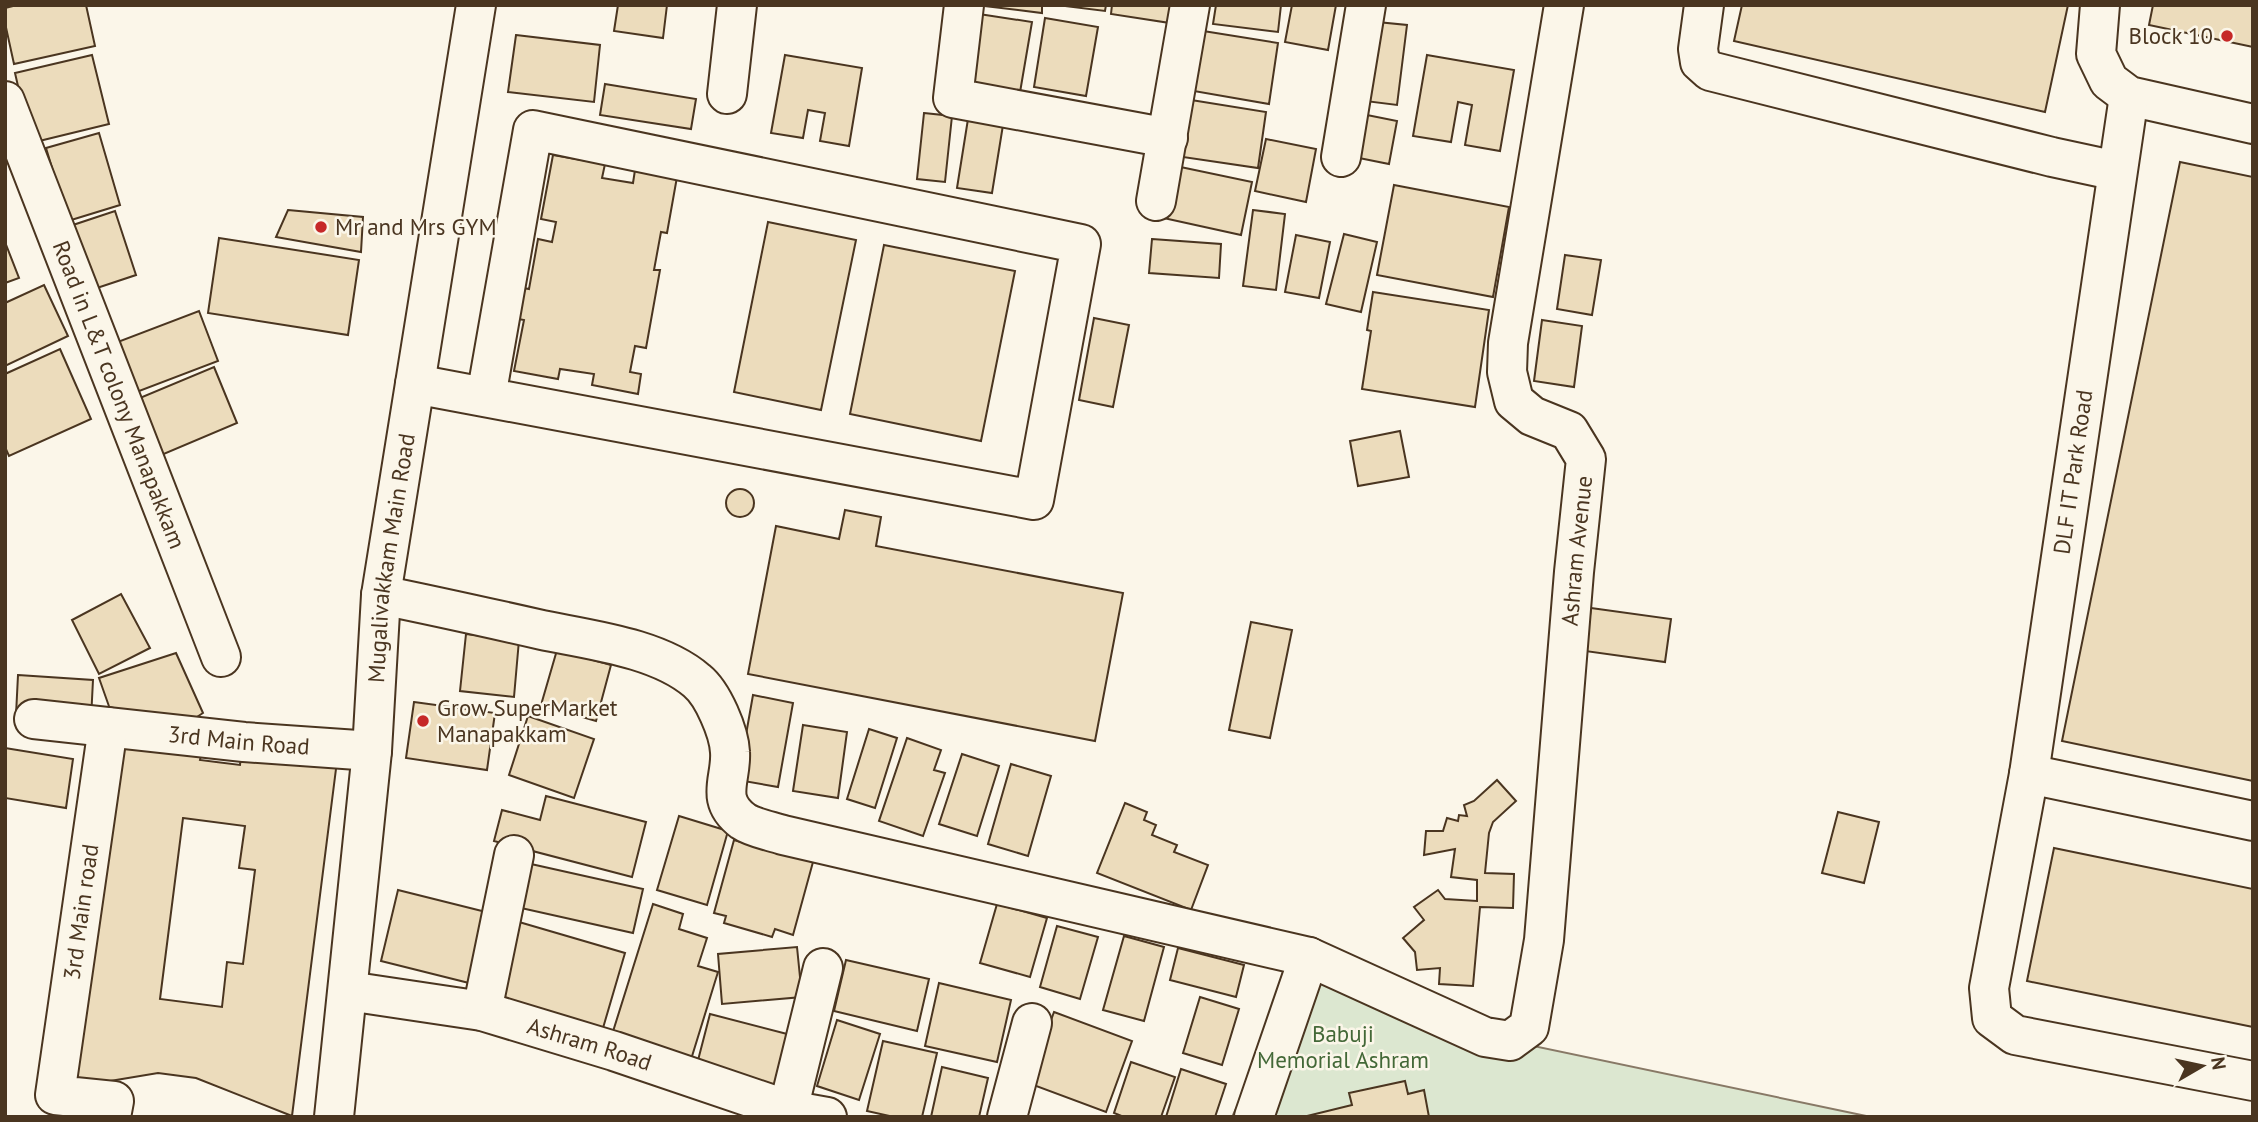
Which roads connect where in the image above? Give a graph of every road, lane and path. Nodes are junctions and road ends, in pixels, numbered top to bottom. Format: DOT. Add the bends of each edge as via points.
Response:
graph roads {
  1 [pos="476,5"];
  2 [pos="737,5"];
  3 [pos="964,5"];
  4 [pos="1190,5"];
  5 [pos="1366,5"];
  6 [pos="1564,5"];
  7 [pos="1704,5"];
  8 [pos="2100,5"];
  9 [pos="727,94"];
  10 [pos="2129,96"];
  11 [pos="9,122"];
  12 [pos="2253,124"];
  13 [pos="1168,138"];
  14 [pos="1341,157"];
  15 [pos="2117,171"];
  16 [pos="1156,201"];
  17 [pos="415,384"];
  18 [pos="486,397"];
  19 [pos="381,595"];
  20 [pos="221,657"];
  21 [pos="34,719"];
  22 [pos="108,727"];
  23 [pos="372,751"];
  24 [pos="2029,774"];
  25 [pos="2253,821"];
  26 [pos="514,855"];
  27 [pos="1309,957"];
  28 [pos="823,968"];
  29 [pos="348,991"];
  30 [pos="482,1011"];
  31 [pos="1032,1023"];
  32 [pos="2253,1081"];
  33 [pos="788,1110"];
  34 [pos="111,1117"];
  35 [pos="334,1117"];
  36 [pos="827,1117"];
  37 [pos="1007,1117"];
  38 [pos="1254,1117"];
  1 -- 17 [label="street, Mugalivakkam Main Road"];
  2 -- 9 [label="street"];
  3 -- 13 [label="street" via="953,98"];
  4 -- 13 [label="street"];
  5 -- 14 [label="street"];
  6 -- 27 [label="street, Ashram Avenue" via="1507,372 1514,401 1532,416 1569,431 1586,459 1544,940 1530,1027 1510,1041 1485,1037"];
  7 -- 15 [label="street" via="1698,49 1700,62 1710,71"];
  8 -- 10 [label="street" via="2096,54 2109,81"];
  10 -- 12 [label="street"];
  10 -- 15 [label="street, DLF IT Park Road"];
  11 -- 20 [label="street, Road in L&T colony Manapakkam"];
  13 -- 16 [label="street"];
  15 -- 24 [label="street, DLF IT Park Road"];
  17 -- 18 [label="street"];
  17 -- 19 [label="street, Mugalivakkam Main Road"];
  18 -- 18 [label="street" via="533,130 1080,244 1034,500"];
  19 -- 23 [label="street, Mugalivakkam Main Road"];
  19 -- 27 [label="street" via="659,658 698,682 715,705 724,729 730,753 727,796 730,807 744,822 783,835"];
  21 -- 22 [label="street"];
  22 -- 23 [label="street, 3rd Main Road"];
  22 -- 34 [label="street, 3rd Main road" via="55,1095 114,1101"];
  23 -- 29 [label="street, Mugalivakkam Main Road"];
  24 -- 25 [label="street"];
  24 -- 32 [label="street, DLF IT Park Road" via="1989,988 1992,1018 2015,1035"];
  26 -- 30 [label="street"];
  27 -- 38 [label="street"];
  28 -- 33 [label="street"];
  29 -- 30 [label="street, Ashram Road"];
  29 -- 35 [label="street, Mugalivakkam Main Road"];
  30 -- 33 [label="street, Ashram Road"];
  31 -- 37 [label="street"];
  33 -- 36 [label="street, Ashram Road"];
}
